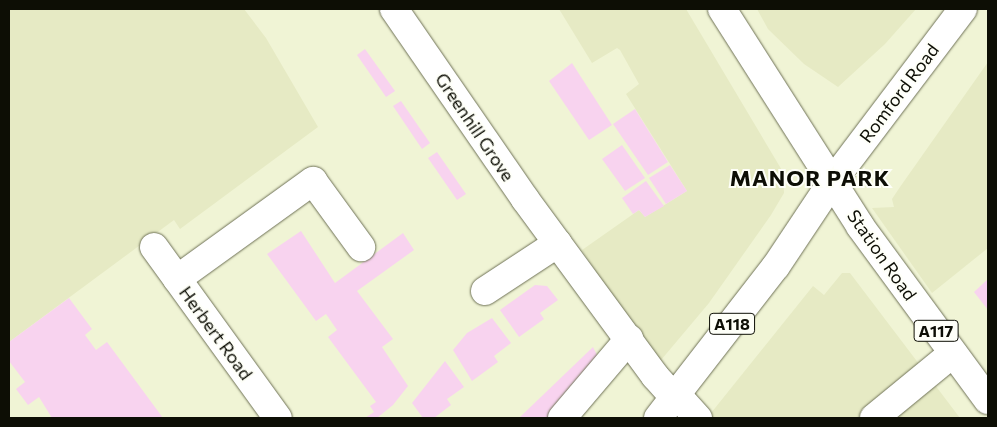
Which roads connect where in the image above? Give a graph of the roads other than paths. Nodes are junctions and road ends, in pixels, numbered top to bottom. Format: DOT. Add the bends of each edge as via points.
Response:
graph roads {
  1 [pos="394,9"];
  2 [pos="722,9"];
  3 [pos="963,9"];
  4 [pos="832,182"];
  5 [pos="558,243"];
  6 [pos="154,247"];
  7 [pos="361,247"];
  8 [pos="177,279"];
  9 [pos="485,291"];
  10 [pos="629,339"];
  11 [pos="953,352"];
  12 [pos="988,400"];
  13 [pos="670,404"];
  14 [pos="278,418"];
  15 [pos="562,418"];
  16 [pos="698,418"];
  17 [pos="874,418"];
  1 -- 5 [label="main road, Greenhill Grove"];
  2 -- 4 [label="main road, A117"];
  3 -- 4 [label="main road, Romford Road / A118"];
  4 -- 11 [label="main road, Station Road / A117"];
  4 -- 13 [label="main road, Romford Road / A118" via="784,256"];
  5 -- 9 [label="main road"];
  5 -- 10 [label="main road, Greenhill Grove"];
  6 -- 8 [label="main road, Herbert Road"];
  7 -- 8 [label="main road" via="312,181"];
  8 -- 14 [label="main road, Herbert Road"];
  10 -- 13 [label="main road, Greenhill Grove"];
  10 -- 15 [label="main road"];
  11 -- 12 [label="main road, Station Road / A117"];
  11 -- 17 [label="main road"];
  13 -- 16 [label="main road, Greenhill Grove"];
}
